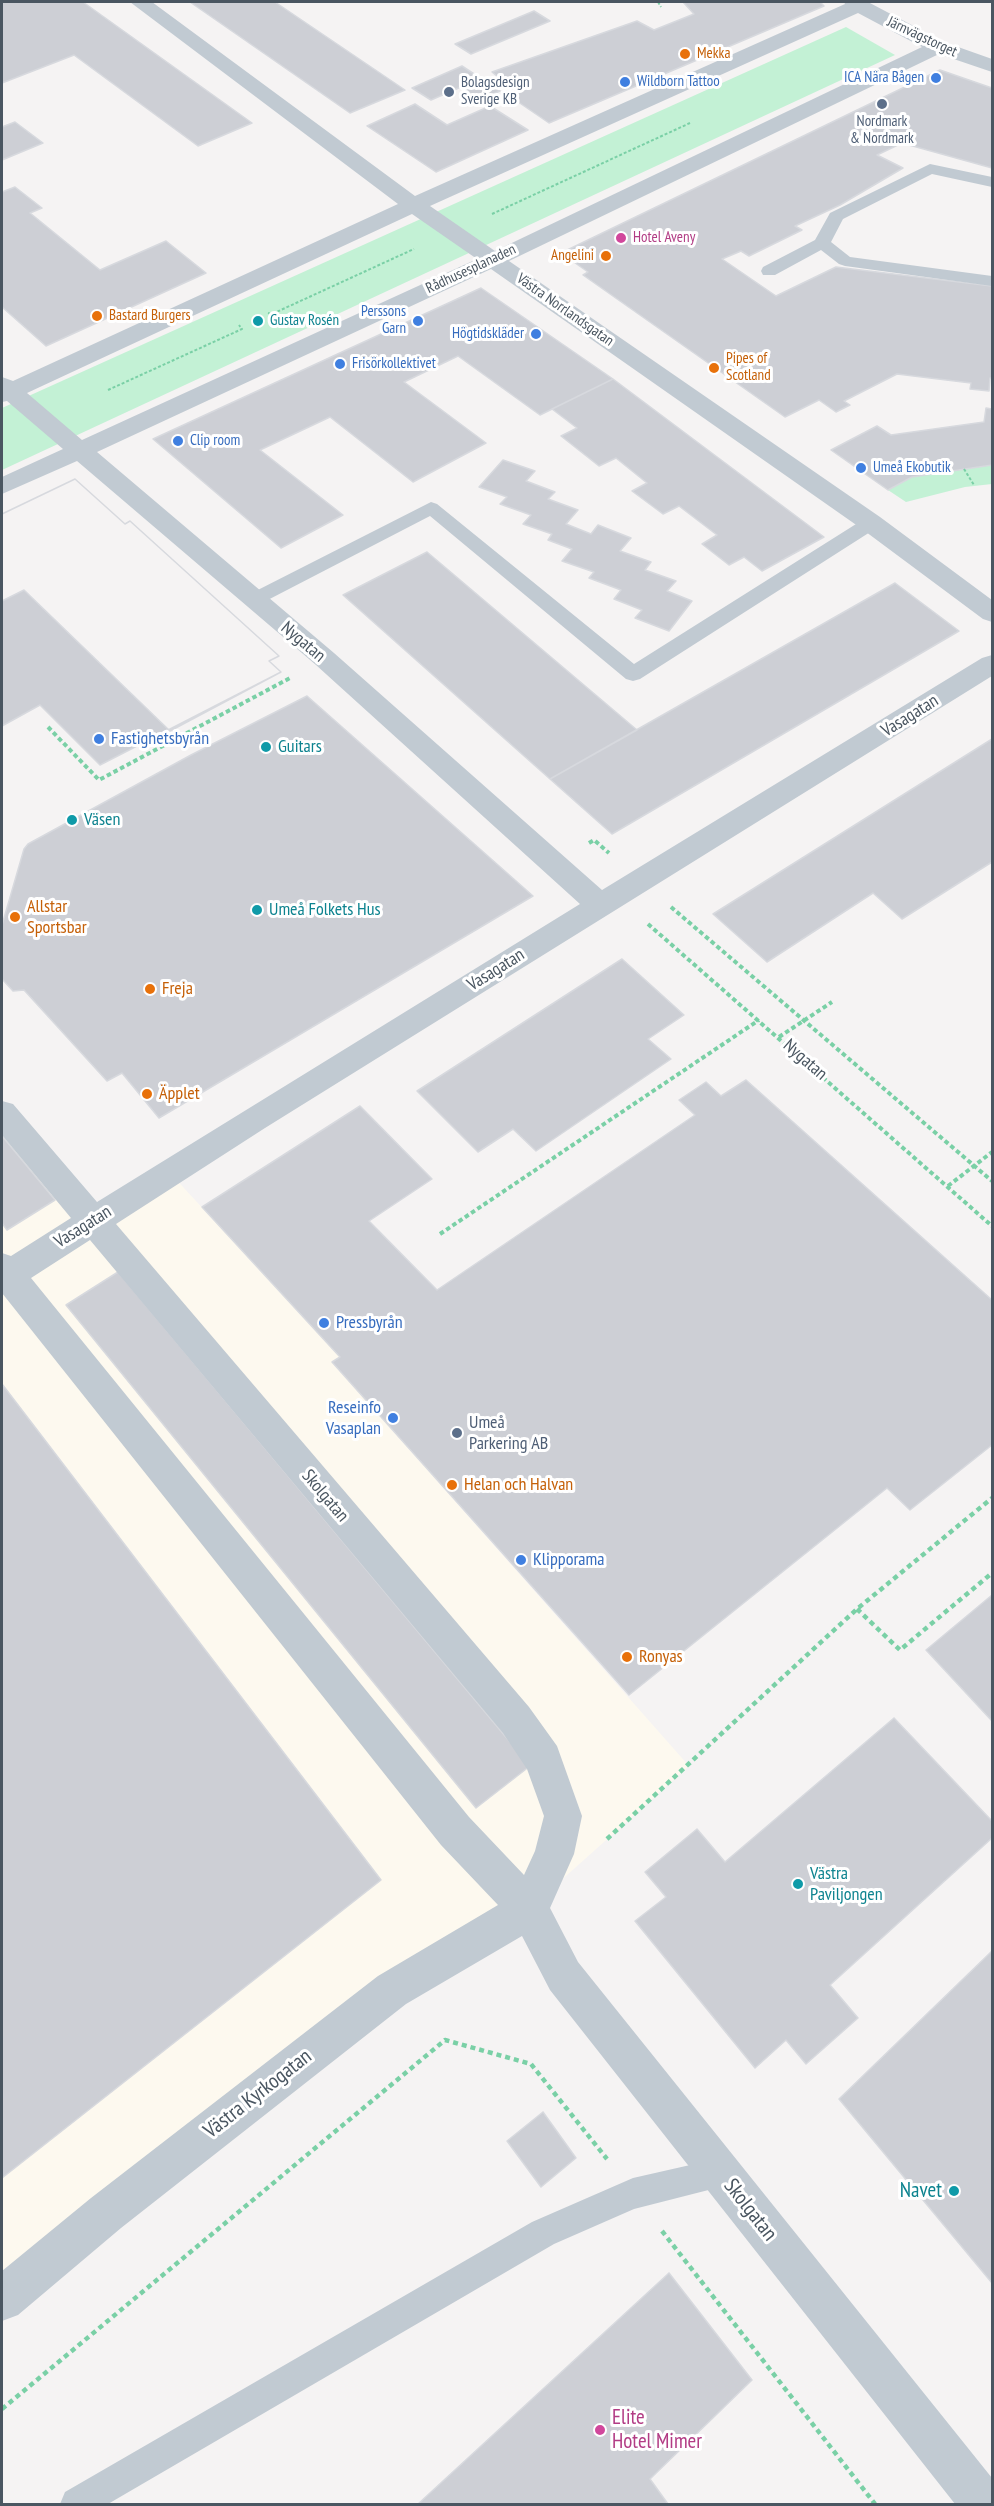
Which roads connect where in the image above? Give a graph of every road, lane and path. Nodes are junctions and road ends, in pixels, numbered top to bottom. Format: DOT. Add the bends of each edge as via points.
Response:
graph roads {
  1 [pos="140,2"];
  2 [pos="658,2"];
  3 [pos="856,3"];
  4 [pos="661,7"];
  5 [pos="937,46"];
  6 [pos="993,66"];
  7 [pos="993,182"];
  8 [pos="414,205"];
  9 [pos="822,243"];
  10 [pos="493,260"];
  11 [pos="769,271"];
  12 [pos="993,281"];
  13 [pos="4,390"];
  14 [pos="78,451"];
  15 [pos="964,470"];
  16 [pos="974,485"];
  17 [pos="2,486"];
  18 [pos="871,523"];
  19 [pos="253,600"];
  20 [pos="993,613"];
  21 [pos="325,659"];
  22 [pos="993,664"];
  23 [pos="48,727"];
  24 [pos="641,881"];
  25 [pos="608,901"];
  26 [pos="832,1002"];
  27 [pos="759,1020"];
  28 [pos="806,1020"];
  29 [pos="779,1037"];
  30 [pos="2,1113"];
  31 [pos="993,1152"];
  32 [pos="975,1166"];
  33 [pos="993,1181"];
  34 [pos="948,1186"];
  35 [pos="93,1220"];
  36 [pos="993,1226"];
  37 [pos="440,1234"];
  38 [pos="4,1274"];
  39 [pos="993,1498"];
  40 [pos="993,1573"];
  41 [pos="857,1609"];
  42 [pos="600,1845"];
  43 [pos="529,1909"];
  44 [pos="721,2173"];
  45 [pos="633,2194"];
  46 [pos="2,2299"];
  47 [pos="2,2409"];
  48 [pos="77,2505"];
  49 [pos="875,2505"];
  50 [pos="984,2505"];
  1 -- 8 [label="street, Västra Norrlandsgatan"];
  2 -- 4 [label="path"];
  3 -- 5 [label="street, Järnvägstorget"];
  3 -- 8 [label="street"];
  5 -- 6 [label="street, Järnvägstorget"];
  5 -- 10 [label="street, Rådhusesplanaden"];
  7 -- 9 [label="lane" via="930,169 836,216"];
  8 -- 10 [label="street, Västra Norrlandsgatan"];
  8 -- 13 [label="street"];
  9 -- 11 [label="lane"];
  9 -- 12 [label="lane" via="845,261"];
  10 -- 14 [label="street, Rådhusesplanaden"];
  10 -- 18 [label="street, Västra Norrlandsgatan"];
  13 -- 14 [label="street, Nygatan" via="44,419"];
  14 -- 17 [label="street, Rådhusesplanaden"];
  14 -- 19 [label="street, Nygatan"];
  15 -- 16 [label="path"];
  18 -- 19 [label="lane" via="633,674 430,508"];
  18 -- 20 [label="street, Västra Norrlandsgatan"];
  19 -- 21 [label="street, Nygatan"];
  21 -- 23 [label="path" via="99,780"];
  21 -- 25 [label="street, Nygatan"];
  22 -- 24 [label="street, Vasagatan"];
  24 -- 25 [label="street, Vasagatan"];
  24 -- 28 [label="path"];
  25 -- 27 [label="path, Nygatan"];
  25 -- 35 [label="street, Vasagatan"];
  26 -- 28 [label="path"];
  27 -- 29 [label="path, Nygatan"];
  27 -- 37 [label="path"];
  28 -- 29 [label="path"];
  28 -- 32 [label="path"];
  29 -- 34 [label="path, Nygatan"];
  30 -- 35 [label="street, Skolgatan"];
  31 -- 32 [label="path"];
  32 -- 33 [label="path"];
  32 -- 34 [label="path"];
  34 -- 36 [label="path, Nygatan"];
  35 -- 38 [label="street, Vasagatan"];
  35 -- 43 [label="street, Skolgatan" via="516,1720 543,1759 563,1816 554,1854"];
  38 -- 43 [label="street, Skolgatan" via="455,1831"];
  39 -- 41 [label="path"];
  40 -- 41 [label="path" via="900,1650"];
  41 -- 42 [label="path"];
  43 -- 44 [label="street, Skolgatan" via="564,1976"];
  43 -- 46 [label="street, Västra Kyrkogatan" via="392,1990 124,2198"];
  44 -- 45 [label="lane"];
  44 -- 50 [label="street, Skolgatan"];
  45 -- 47 [label="path" via="531,2064 445,2040"];
  45 -- 48 [label="lane" via="543,2233"];
  45 -- 49 [label="path"];
}
